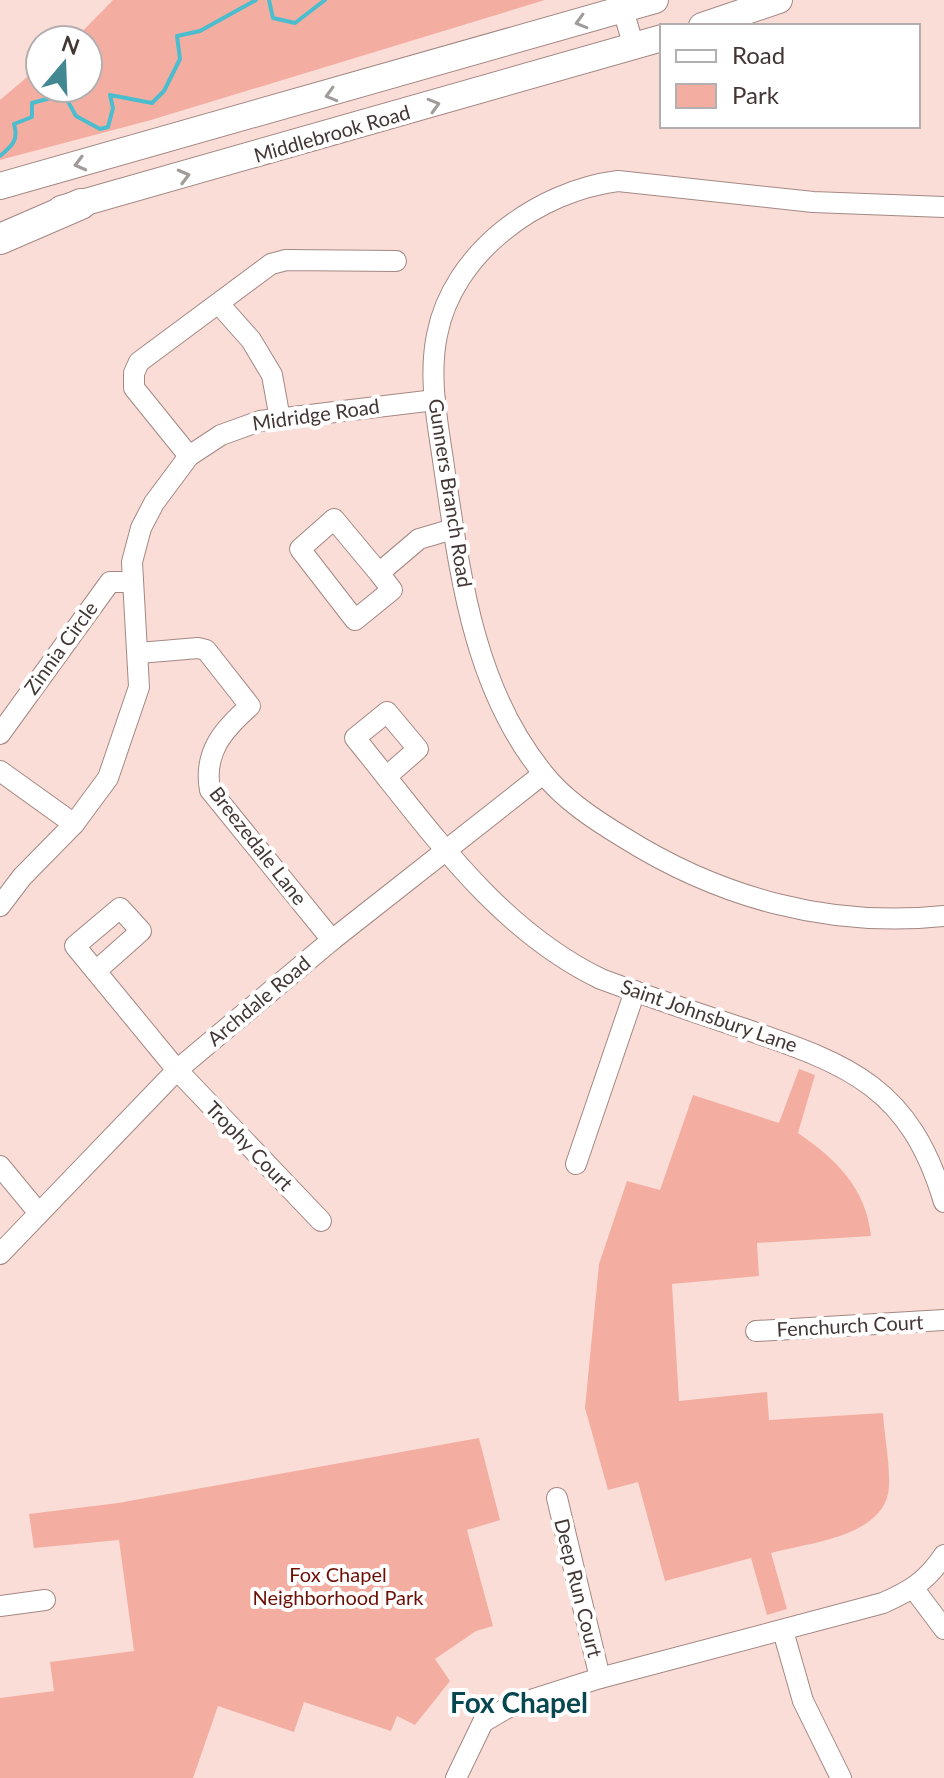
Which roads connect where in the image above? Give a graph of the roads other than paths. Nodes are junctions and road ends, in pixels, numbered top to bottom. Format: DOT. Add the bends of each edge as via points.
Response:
graph roads {
  1 [pos="655,0"];
  2 [pos="779,0"];
  3 [pos="621,5"];
  4 [pos="708,24"];
  5 [pos="660,39"];
  6 [pos="634,47"];
  7 [pos="0,186"];
  8 [pos="81,204"];
  9 [pos="944,207"];
  10 [pos="0,226"];
  11 [pos="0,239"];
  12 [pos="396,261"];
  13 [pos="219,304"];
  14 [pos="435,400"];
  15 [pos="280,419"];
  16 [pos="189,456"];
  17 [pos="453,529"];
  18 [pos="379,573"];
  19 [pos="133,582"];
  20 [pos="139,653"];
  21 [pos="0,734"];
  22 [pos="0,771"];
  23 [pos="543,774"];
  24 [pos="386,777"];
  25 [pos="74,824"];
  26 [pos="446,850"];
  27 [pos="0,906"];
  28 [pos="944,916"];
  29 [pos="332,940"];
  30 [pos="96,971"];
  31 [pos="635,991"];
  32 [pos="177,1070"];
  33 [pos="576,1164"];
  34 [pos="0,1166"];
  35 [pos="944,1202"];
  36 [pos="38,1212"];
  37 [pos="321,1221"];
  38 [pos="0,1254"];
  39 [pos="944,1320"];
  40 [pos="756,1331"];
  41 [pos="557,1498"];
  42 [pos="944,1555"];
  43 [pos="914,1589"];
  44 [pos="45,1600"];
  45 [pos="0,1606"];
  46 [pos="944,1629"];
  47 [pos="783,1631"];
  48 [pos="600,1678"];
  49 [pos="456,1778"];
  50 [pos="841,1778"];
  1 -- 3 [label="main road, Middlebrook Road"];
  2 -- 4 [label="main road"];
  3 -- 6 [label="street"];
  3 -- 7 [label="main road, Middlebrook Road, one-way"];
  5 -- 6 [label="main road, Middlebrook Road"];
  8 -- 6 [label="main road, Middlebrook Road, one-way"];
  8 -- 10 [label="main road, Middlebrook Road"];
  8 -- 11 [label="highway"];
  9 -- 14 [label="street, Gunners Branch Road" via="813,202 618,181 561,195 524,216 468,268 437,334"];
  12 -- 13 [label="street" via="286,260 271,264"];
  13 -- 15 [label="street" via="272,375"];
  13 -- 16 [label="street" via="139,362 134,373 134,388"];
  14 -- 15 [label="street, Midridge Road"];
  14 -- 17 [label="street, Gunners Branch Road"];
  15 -- 16 [label="street, Midridge Road" via="242,425"];
  16 -- 19 [label="street, Midridge Road" via="166,483 141,528"];
  17 -- 18 [label="street" via="419,539"];
  17 -- 23 [label="street, Gunners Branch Road" via="480,656 500,705"];
  18 -- 18 [label="street" via="392,590 355,620 300,549 334,519"];
  19 -- 20 [label="street, Midridge Road"];
  19 -- 21 [label="street, Zinnia Circle" via="110,582"];
  20 -- 25 [label="street, Midridge Road" via="139,687 129,724 108,778"];
  20 -- 29 [label="street, Breezedale Lane" via="206,650 250,706 220,734 207,776 210,790"];
  22 -- 25 [label="street"];
  23 -- 26 [label="street, Archdale Road"];
  23 -- 28 [label="street, Gunners Branch Road" via="591,818 733,893 858,918"];
  24 -- 26 [label="street, Saint Johnsbury Lane"];
  25 -- 27 [label="street, Midridge Road"];
  26 -- 29 [label="street, Archdale Road"];
  26 -- 31 [label="street, Saint Johnsbury Lane" via="485,895 541,944 572,965"];
  29 -- 32 [label="street, Archdale Road"];
  30 -- 32 [label="street, Trophy Court"];
  31 -- 33 [label="street"];
  31 -- 35 [label="street, Saint Johnsbury Lane" via="819,1054 866,1081 902,1114 927,1152"];
  32 -- 36 [label="street, Archdale Road"];
  32 -- 37 [label="street, Trophy Court"];
  34 -- 36 [label="street"];
  36 -- 38 [label="street, Archdale Road"];
  39 -- 40 [label="street, Fenchurch Court"];
  41 -- 48 [label="street, Deep Run Court"];
  42 -- 43 [label="street"];
  43 -- 46 [label="street"];
  43 -- 47 [label="street"];
  44 -- 45 [label="street"];
  47 -- 48 [label="street"];
  47 -- 50 [label="street" via="803,1701"];
  48 -- 49 [label="street" via="532,1698 483,1722"];
}
